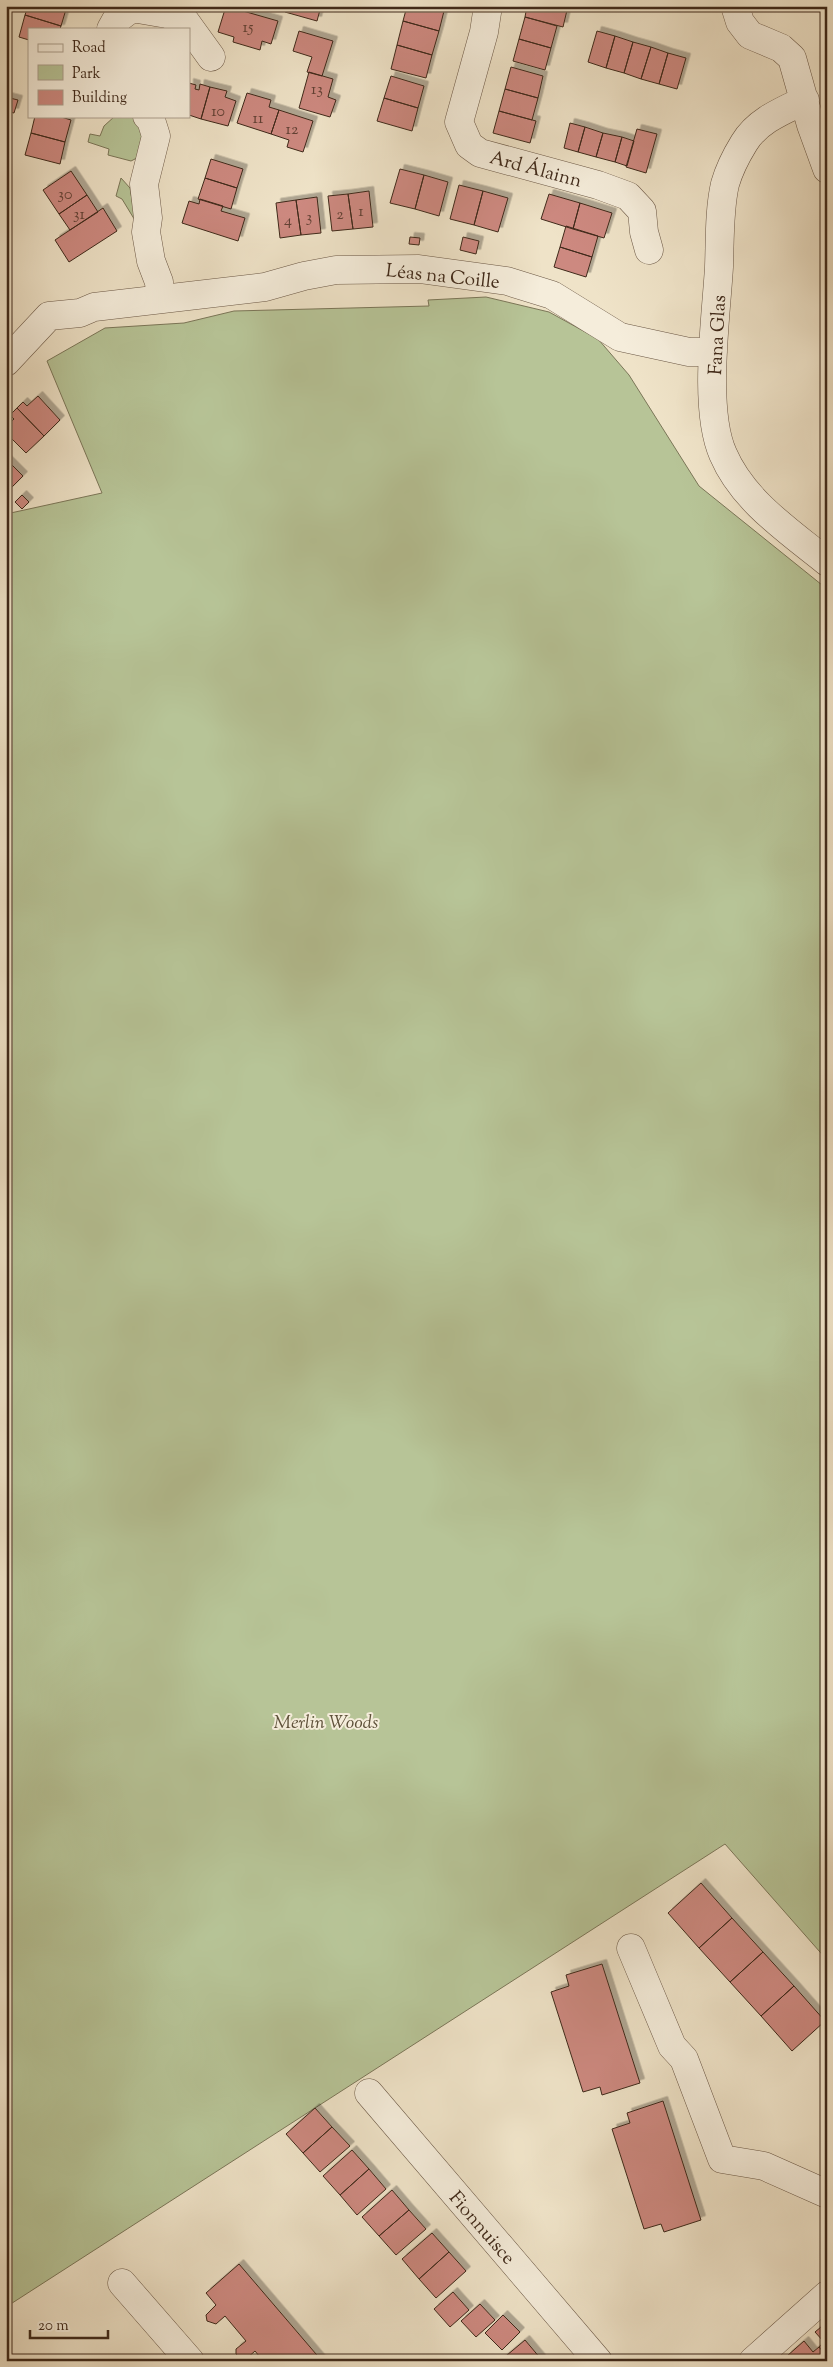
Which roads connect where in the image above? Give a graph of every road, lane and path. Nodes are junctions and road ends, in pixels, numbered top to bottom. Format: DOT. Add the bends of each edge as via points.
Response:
graph roads {
  1 [pos="488,6"];
  2 [pos="735,6"];
  3 [pos="112,28"];
  4 [pos="211,58"];
  5 [pos="804,100"];
  6 [pos="149,118"];
  7 [pos="827,169"];
  8 [pos="649,250"];
  9 [pos="160,299"];
  10 [pos="714,352"];
  11 [pos="6,362"];
  12 [pos="827,562"];
  13 [pos="631,1948"];
  14 [pos="369,2093"];
  15 [pos="827,2194"];
  16 [pos="122,2283"];
  17 [pos="827,2295"];
  18 [pos="190,2361"];
  19 [pos="598,2361"];
  20 [pos="753,2361"];
  1 -- 8 [label="street, Ard Álainn" via="459,122 469,144 480,153 628,196 642,211"];
  2 -- 5 [label="street" via="740,22 750,35 781,48 792,58"];
  3 -- 4 [label="street" via="116,20 132,8 180,18 189,25"];
  5 -- 7 [label="street"];
  5 -- 10 [label="street, Fana Glas" via="772,116 751,133 728,176 723,203"];
  6 -- 9 [label="street" via="156,136 144,184 148,218 146,232"];
  9 -- 10 [label="street, Léas na Coille" via="265,288 336,270 419,269 507,281 552,295 620,337 689,352"];
  9 -- 11 [label="street, Léas na Coille" via="49,316"];
  10 -- 12 [label="street, Fana Glas" via="716,427 729,466 753,499"];
  13 -- 15 [label="street" via="672,2046 684,2059 722,2159 764,2166"];
  14 -- 19 [label="street, Fionnuisce"];
  16 -- 18 [label="street"];
  17 -- 20 [label="street"];
}
